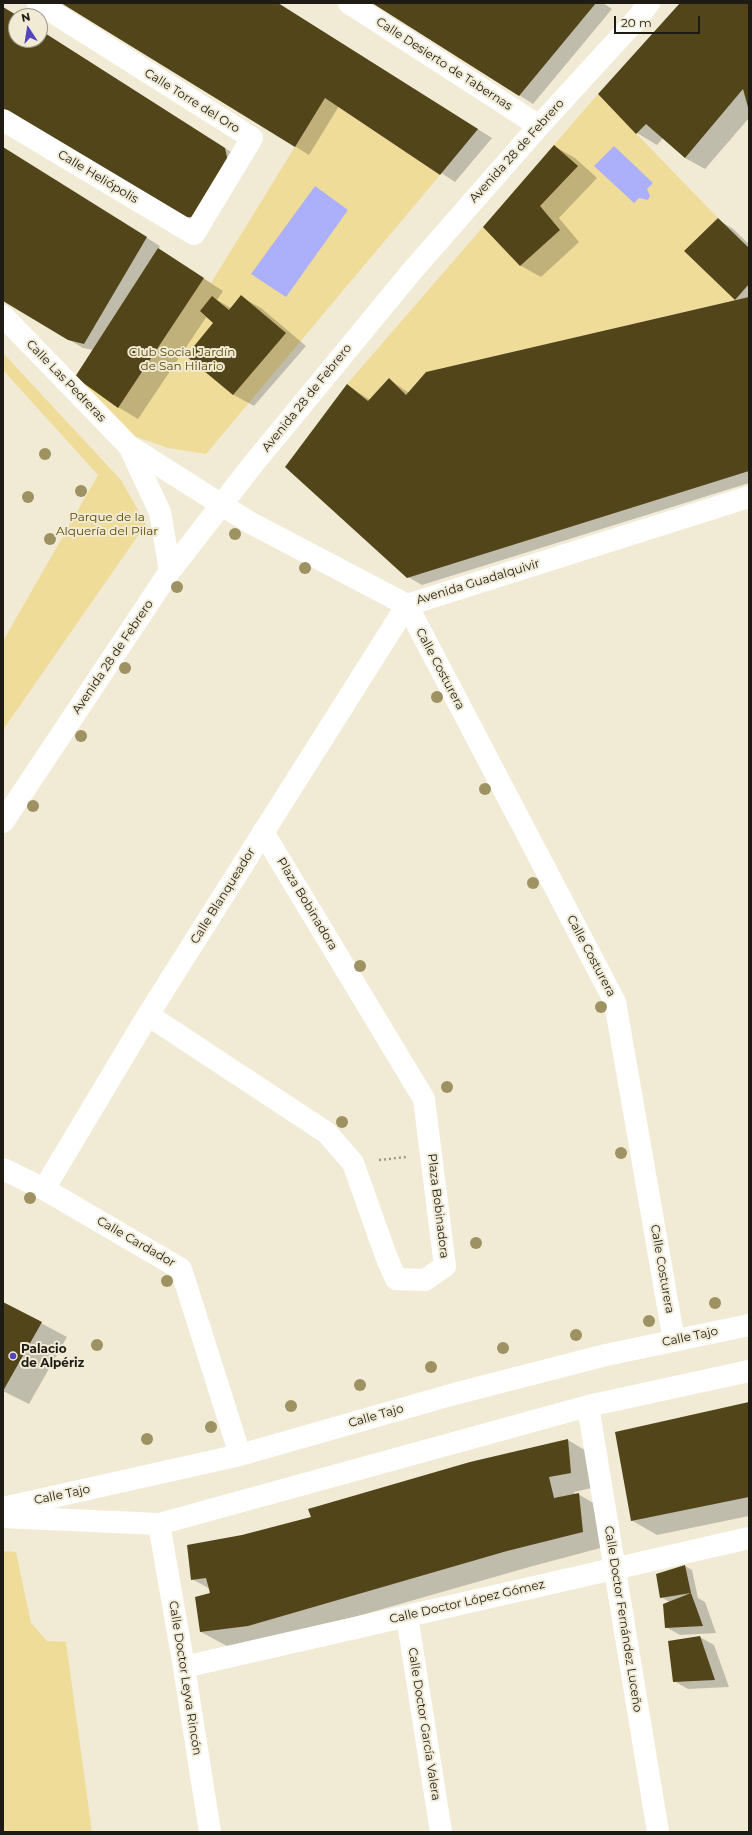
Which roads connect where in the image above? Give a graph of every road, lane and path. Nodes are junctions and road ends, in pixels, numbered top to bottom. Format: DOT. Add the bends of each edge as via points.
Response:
graph roads {
  1 [pos="38,3"];
  2 [pos="349,3"];
  3 [pos="649,3"];
  4 [pos="3,120"];
  5 [pos="539,126"];
  6 [pos="194,234"];
  7 [pos="3,316"];
  8 [pos="129,446"];
  9 [pos="749,497"];
  10 [pos="222,505"];
  11 [pos="170,571"];
  12 [pos="406,605"];
  13 [pos="3,822"];
  14 [pos="263,832"];
  15 [pos="148,1015"];
  16 [pos="431,1154"];
  17 [pos="353,1163"];
  18 [pos="3,1169"];
  19 [pos="44,1189"];
  20 [pos="749,1325"];
  21 [pos="674,1341"];
  22 [pos="749,1371"];
  23 [pos="588,1406"];
  24 [pos="240,1455"];
  25 [pos="3,1508"];
  26 [pos="3,1516"];
  27 [pos="159,1524"];
  28 [pos="749,1538"];
  29 [pos="615,1568"];
  30 [pos="407,1616"];
  31 [pos="184,1667"];
  32 [pos="210,1832"];
  33 [pos="441,1832"];
  34 [pos="658,1832"];
  1 -- 6 [label="street, Calle Torre del Oro" via="252,138"];
  2 -- 5 [label="street, Calle Desierto de Tabernas"];
  3 -- 5 [label="street, Avenida 28 de Febrero"];
  4 -- 6 [label="street, Calle Heliópolis"];
  5 -- 10 [label="street, Avenida 28 de Febrero" via="412,271"];
  7 -- 8 [label="street, Calle Las Pedreras"];
  8 -- 10 [label="street, Calle Las Pedreras"];
  8 -- 11 [label="street, Calle Las Pedreras" via="160,512"];
  9 -- 12 [label="street, Avenida Guadalquivir"];
  10 -- 11 [label="street, Avenida 28 de Febrero"];
  10 -- 12 [label="street, Avenida Guadalquivir" via="249,522"];
  11 -- 13 [label="street, Avenida 28 de Febrero"];
  12 -- 14 [label="street, Calle Blanqueador"];
  12 -- 21 [label="street, Calle Costurera" via="615,1002"];
  14 -- 15 [label="street, Calle Blanqueador"];
  14 -- 16 [label="street, Plaza Bobinadora" via="424,1099"];
  15 -- 17 [label="street, Plaza Bobinadora" via="327,1133"];
  15 -- 19 [label="street, Calle Blanqueador"];
  16 -- 17 [label="path"];
  16 -- 17 [label="street, Plaza Bobinadora" via="445,1266 425,1280 396,1279"];
  18 -- 19 [label="street, Calle Cardador"];
  19 -- 24 [label="street, Calle Cardador" via="181,1269"];
  20 -- 21 [label="street, Calle Tajo"];
  21 -- 24 [label="street, Calle Tajo" via="606,1355 470,1390"];
  22 -- 23 [label="street, Calle Tajo"];
  23 -- 27 [label="street, Calle Tajo"];
  23 -- 29 [label="street, Calle Doctor Fernández Luceño"];
  24 -- 25 [label="street, Calle Tajo"];
  26 -- 27 [label="street, Calle Tajo"];
  27 -- 31 [label="street, Calle Doctor Leyva Rincón"];
  28 -- 29 [label="street, Calle Doctor López Gómez"];
  29 -- 30 [label="street, Calle Doctor López Gómez"];
  29 -- 34 [label="street, Calle Doctor Fernández Luceño"];
  30 -- 31 [label="street, Calle Doctor López Gómez"];
  30 -- 33 [label="street, Calle Doctor García Valera"];
  31 -- 32 [label="street, Calle Doctor Leyva Rincón"];
}
